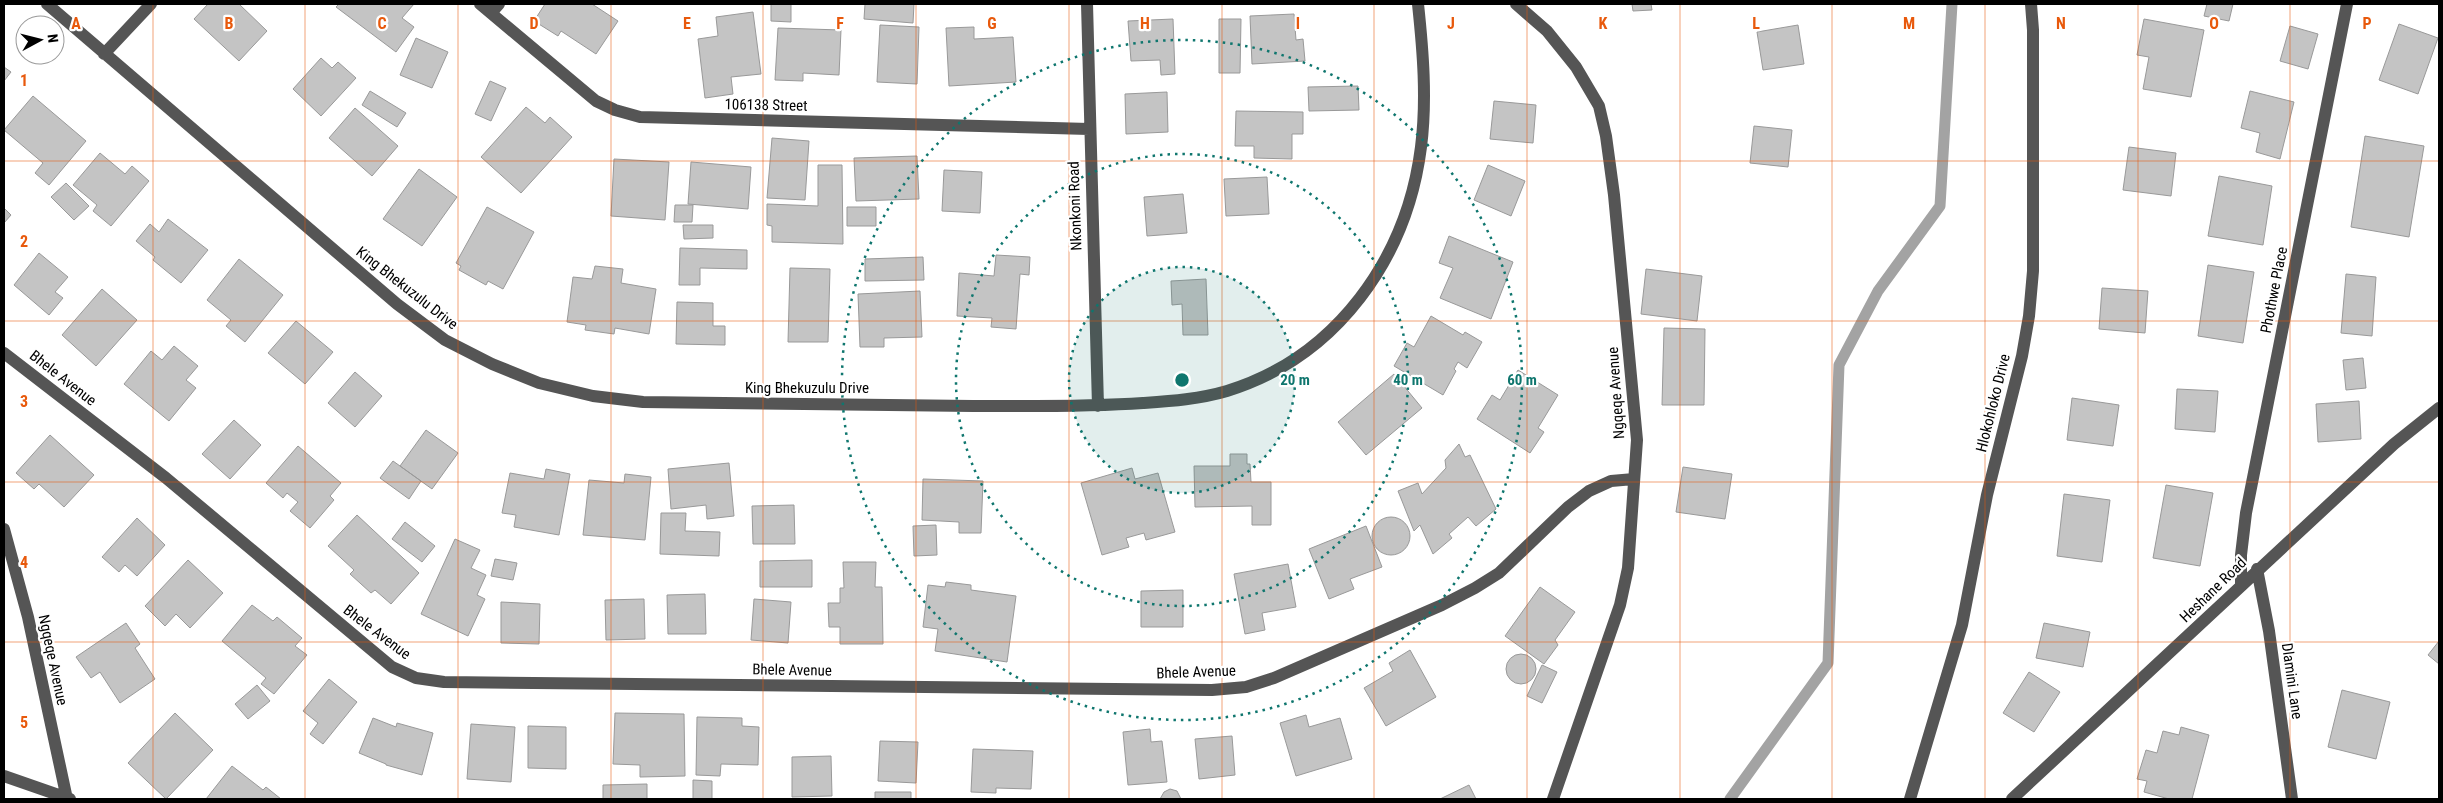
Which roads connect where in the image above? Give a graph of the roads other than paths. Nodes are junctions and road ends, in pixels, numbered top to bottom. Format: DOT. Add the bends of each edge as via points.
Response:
graph roads {
  1 [pos="47,4"];
  2 [pos="151,4"];
  3 [pos="480,4"];
  4 [pos="1087,4"];
  5 [pos="1418,4"];
  6 [pos="1516,4"];
  7 [pos="2031,4"];
  8 [pos="2347,4"];
  9 [pos="495,8"];
  10 [pos="104,54"];
  11 [pos="1089,129"];
  12 [pos="4,353"];
  13 [pos="1098,406"];
  14 [pos="2439,408"];
  15 [pos="1634,479"];
  16 [pos="4,529"];
  17 [pos="2258,569"];
  18 [pos="2241,584"];
  19 [pos="4,776"];
  20 [pos="68,799"];
  21 [pos="1553,799"];
  22 [pos="1910,799"];
  23 [pos="2012,799"];
  24 [pos="2292,799"];
  1 -- 10 [label="street, King Bhekuzulu Drive"];
  2 -- 10 [label="street"];
  3 -- 9 [label="street, 106138 Street"];
  4 -- 11 [label="street, Nkonkoni Road"];
  5 -- 13 [label="street, King Bhekuzulu Drive" via="1424,57 1422,146 1413,195 1379,272 1344,318 1300,355 1258,380 1225,392 1179,400"];
  6 -- 15 [label="street, Ngqeqe Avenue" via="1547,31 1576,67 1599,106 1614,195 1632,375 1637,440"];
  7 -- 22 [label="street, Hlokohloko Drive" via="2033,271 2029,316 1987,495 1962,626"];
  8 -- 18 [label="street, Phothwe Place" via="2246,513"];
  9 -- 11 [label="street, 106138 Street" via="596,101 640,117"];
  10 -- 13 [label="street, King Bhekuzulu Drive" via="397,304 445,340 540,384 593,396 643,402"];
  11 -- 13 [label="street, Nkonkoni Road"];
  12 -- 15 [label="street, Bhele Avenue" via="166,478 392,667 416,678 444,682 1202,690 1246,687 1274,678 1475,588 1499,573 1568,506 1589,491 1611,481"];
  14 -- 17 [label="street, Heshane Road" via="2394,444"];
  15 -- 21 [label="street, Ngqeqe Avenue" via="1628,568 1620,604"];
  16 -- 20 [label="street, Ngqeqe Avenue" via="28,617"];
  17 -- 18 [label="street, Heshane Road"];
  17 -- 24 [label="street, Dlamini Lane"];
  18 -- 23 [label="street, Heshane Road"];
  19 -- 20 [label="street"];
}
